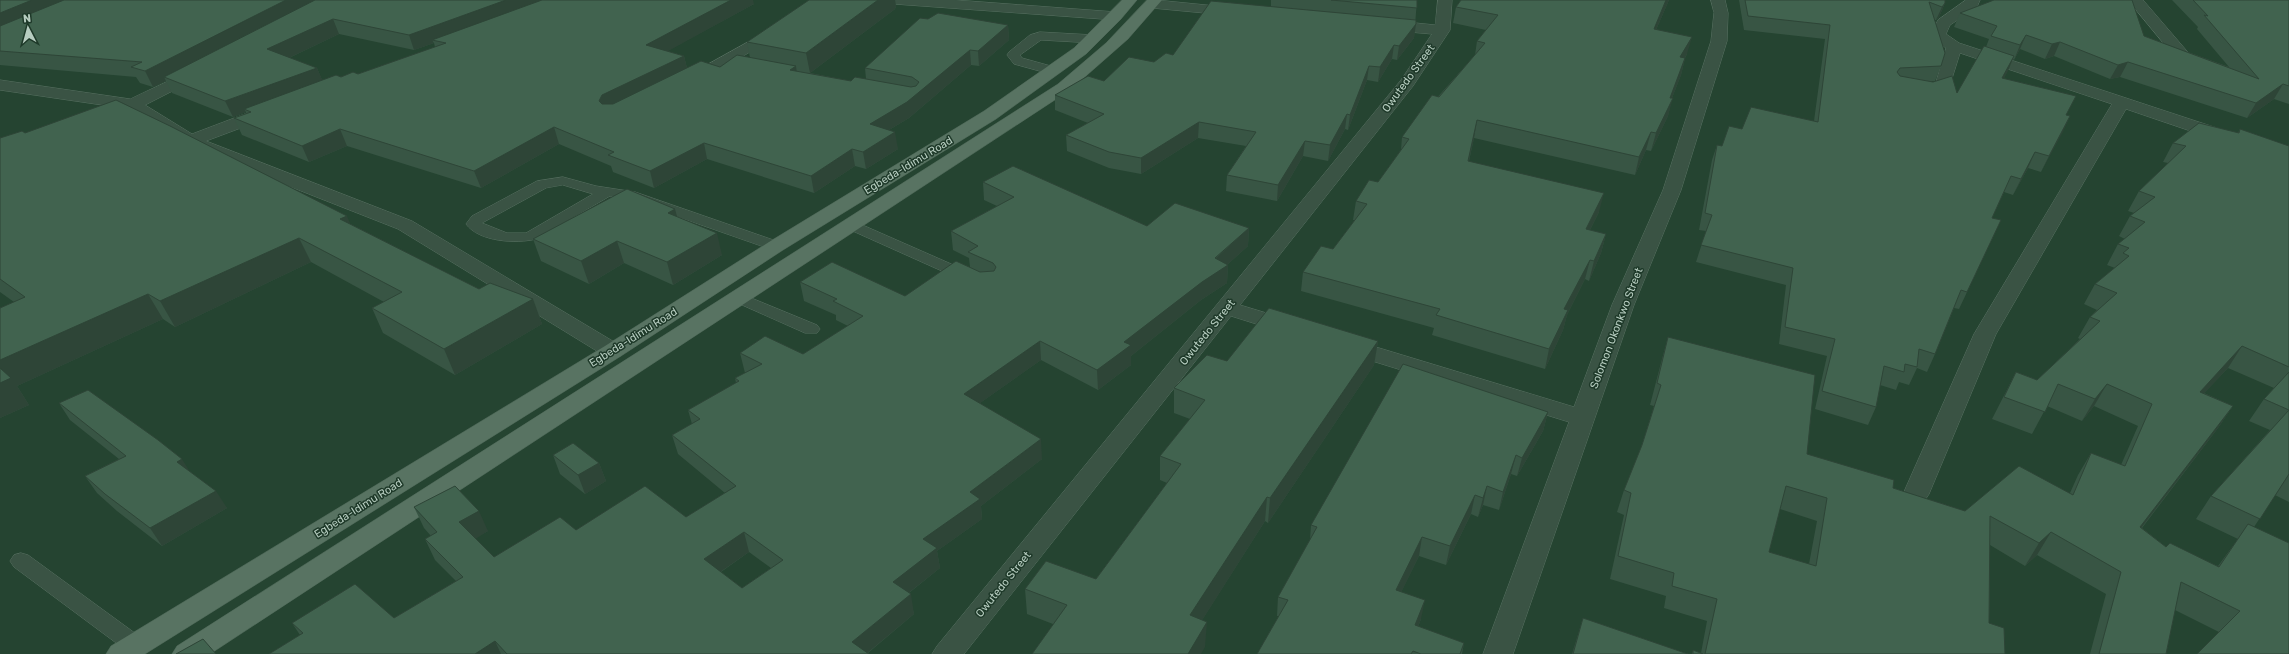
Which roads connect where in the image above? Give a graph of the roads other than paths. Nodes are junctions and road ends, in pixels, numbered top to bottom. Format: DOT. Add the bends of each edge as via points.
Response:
graph roads {
  1 [pos="894,0"];
  2 [pos="1444,0"];
  3 [pos="1718,0"];
  4 [pos="1973,0"];
  5 [pos="2135,0"];
  6 [pos="1154,2"];
  7 [pos="1123,8"];
  8 [pos="1254,13"];
  9 [pos="1372,24"];
  10 [pos="779,28"];
  11 [pos="1442,30"];
  12 [pos="1094,39"];
  13 [pos="1954,46"];
  14 [pos="2186,60"];
  15 [pos="722,62"];
  16 [pos="210,65"];
  17 [pos="745,66"];
  18 [pos="1054,71"];
  19 [pos="681,82"];
  20 [pos="0,84"];
  21 [pos="1908,88"];
  22 [pos="2120,103"];
  23 [pos="134,105"];
  24 [pos="279,108"];
  25 [pos="104,116"];
  26 [pos="190,141"];
  27 [pos="2237,141"];
  28 [pos="607,192"];
  29 [pos="852,225"];
  30 [pos="776,246"];
  31 [pos="981,283"];
  32 [pos="739,298"];
  33 [pos="1227,308"];
  34 [pos="811,329"];
  35 [pos="612,351"];
  36 [pos="1582,418"];
  37 [pos="1916,494"];
  38 [pos="21,561"];
  39 [pos="128,650"];
  40 [pos="187,654"];
  41 [pos="947,654"];
  42 [pos="1498,654"];
  1 -- 7 [label="street"];
  2 -- 11 [label="street, Owutedo Street"];
  3 -- 36 [label="street, Solomon Okonkwo Street" via="1721,13 1719,41 1672,190 1623,305"];
  4 -- 13 [label="street" via="1972,4 1943,23 1938,36"];
  5 -- 14 [label="street"];
  6 -- 8 [label="street"];
  6 -- 29 [label="main road, Egbeda-Idimu Road" via="1141,19 1103,56 1064,88"];
  7 -- 12 [label="main road, Egbeda-Idimu Road"];
  9 -- 11 [label="street"];
  10 -- 15 [label="lane"];
  11 -- 33 [label="street, Owutedo Street" via="1407,83"];
  12 -- 18 [label="main road, Egbeda-Idimu Road"];
  12 -- 18 [label="lane" via="1040,36 1013,55 1018,61"];
  13 -- 21 [label="street" via="1943,85 1934,90"];
  13 -- 22 [label="street"];
  15 -- 17 [label="lane"];
  15 -- 19 [label="lane"];
  16 -- 23 [label="street"];
  18 -- 30 [label="main road, Egbeda-Idimu Road" via="990,115"];
  20 -- 23 [label="street"];
  22 -- 27 [label="street"];
  22 -- 37 [label="street" via="1985,334"];
  23 -- 25 [label="street"];
  23 -- 26 [label="street"];
  24 -- 26 [label="street"];
  26 -- 35 [label="street" via="405,225"];
  28 -- 28 [label="lane" via="563,181 552,181 477,219 474,224 511,240 521,239 531,236"];
  28 -- 30 [label="lane" via="630,195"];
  29 -- 31 [label="lane"];
  29 -- 32 [label="main road, Egbeda-Idimu Road"];
  30 -- 35 [label="main road, Egbeda-Idimu Road"];
  32 -- 34 [label="lane"];
  32 -- 40 [label="main road, Egbeda-Idimu Road"];
  33 -- 36 [label="street"];
  33 -- 41 [label="street, Owutedo Street"];
  35 -- 39 [label="main road, Egbeda-Idimu Road"];
  36 -- 42 [label="street, Solomon Okonkwo Street"];
  38 -- 39 [label="lane"];
}
